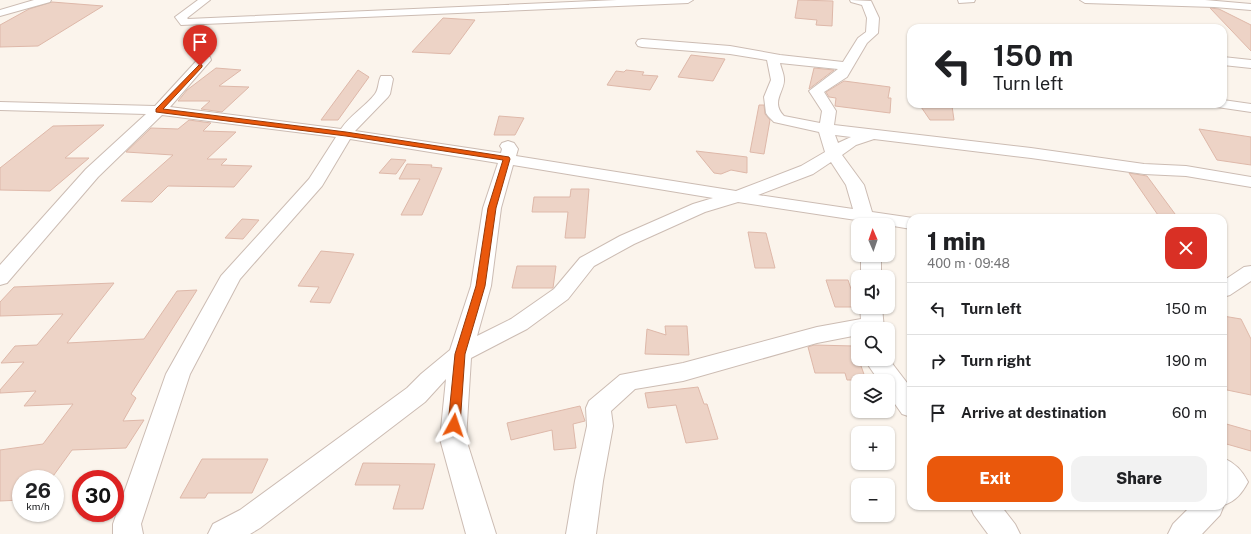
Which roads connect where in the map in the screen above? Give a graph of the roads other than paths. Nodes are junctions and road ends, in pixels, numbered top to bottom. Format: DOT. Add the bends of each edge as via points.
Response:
graph roads {
  1 [pos="46,0"];
  2 [pos="205,0"];
  3 [pos="688,0"];
  4 [pos="855,0"];
  5 [pos="1085,0"];
  6 [pos="1220,2"];
  7 [pos="1251,7"];
  8 [pos="0,12"];
  9 [pos="1251,18"];
  10 [pos="642,43"];
  11 [pos="206,60"];
  12 [pos="773,60"];
  13 [pos="1227,61"];
  14 [pos="1251,64"];
  15 [pos="846,66"];
  16 [pos="386,79"];
  17 [pos="1227,105"];
  18 [pos="0,106"];
  19 [pos="1251,108"];
  20 [pos="158,110"];
  21 [pos="826,129"];
  22 [pos="346,134"];
  23 [pos="871,135"];
  24 [pos="507,153"];
  25 [pos="833,154"];
  26 [pos="1251,182"];
  27 [pos="737,197"];
  28 [pos="854,218"];
  29 [pos="864,218"];
  30 [pos="895,222"];
  31 [pos="907,223"];
  32 [pos="9,259"];
  33 [pos="1251,272"];
  34 [pos="0,278"];
  35 [pos="1232,286"];
  36 [pos="872,320"];
  37 [pos="460,354"];
  38 [pos="881,366"];
  39 [pos="907,402"];
  40 [pos="1227,474"];
  41 [pos="1227,489"];
  42 [pos="987,510"];
  43 [pos="1206,510"];
  44 [pos="128,534"];
  45 [pos="223,534"];
  46 [pos="481,534"];
  47 [pos="581,534"];
  48 [pos="1005,534"];
  49 [pos="1183,534"];
  1 -- 8 [label="street"];
  2 -- 3 [label="street" via="181,17 185,23"];
  4 -- 15 [label="street" via="867,4 872,18 872,33 862,41"];
  5 -- 6 [label="street"];
  6 -- 7 [label="street"];
  6 -- 9 [label="street"];
  10 -- 15 [label="street" via="730,50 780,59"];
  11 -- 20 [label="street"];
  12 -- 21 [label="street" via="778,80 771,97 773,112 779,119"];
  13 -- 14 [label="street"];
  15 -- 21 [label="street" via="842,74 816,91 829,111"];
  16 -- 22 [label="street" via="383,94 352,124"];
  17 -- 19 [label="street"];
  18 -- 20 [label="street"];
  20 -- 22 [label="street"];
  20 -- 32 [label="street" via="92,173"];
  21 -- 23 [label="street"];
  21 -- 25 [label="street"];
  22 -- 24 [label="street"];
  22 -- 44 [label="street" via="316,182 231,276 178,374 127,524"];
  23 -- 25 [label="street" via="850,142"];
  23 -- 26 [label="street" via="1144,169 1186,171"];
  24 -- 27 [label="street"];
  24 -- 37 [label="street" via="492,208 481,286"];
  25 -- 27 [label="street" via="806,170"];
  25 -- 29 [label="street" via="855,185"];
  27 -- 28 [label="street"];
  27 -- 37 [label="street" via="699,208 627,240 588,262 561,294 519,324"];
  30 -- 31 [label="street"];
  32 -- 34 [label="street"];
  33 -- 35 [label="street"];
  36 -- 47 [label="street" via="683,372 628,381 598,408 600,426"];
  37 -- 45 [label="street" via="416,394 250,519"];
  37 -- 46 [label="street" via="453,439"];
  38 -- 39 [label="street"];
  40 -- 41 [label="street" via="1234,482"];
  42 -- 48 [label="street"];
  43 -- 49 [label="street"];
}
